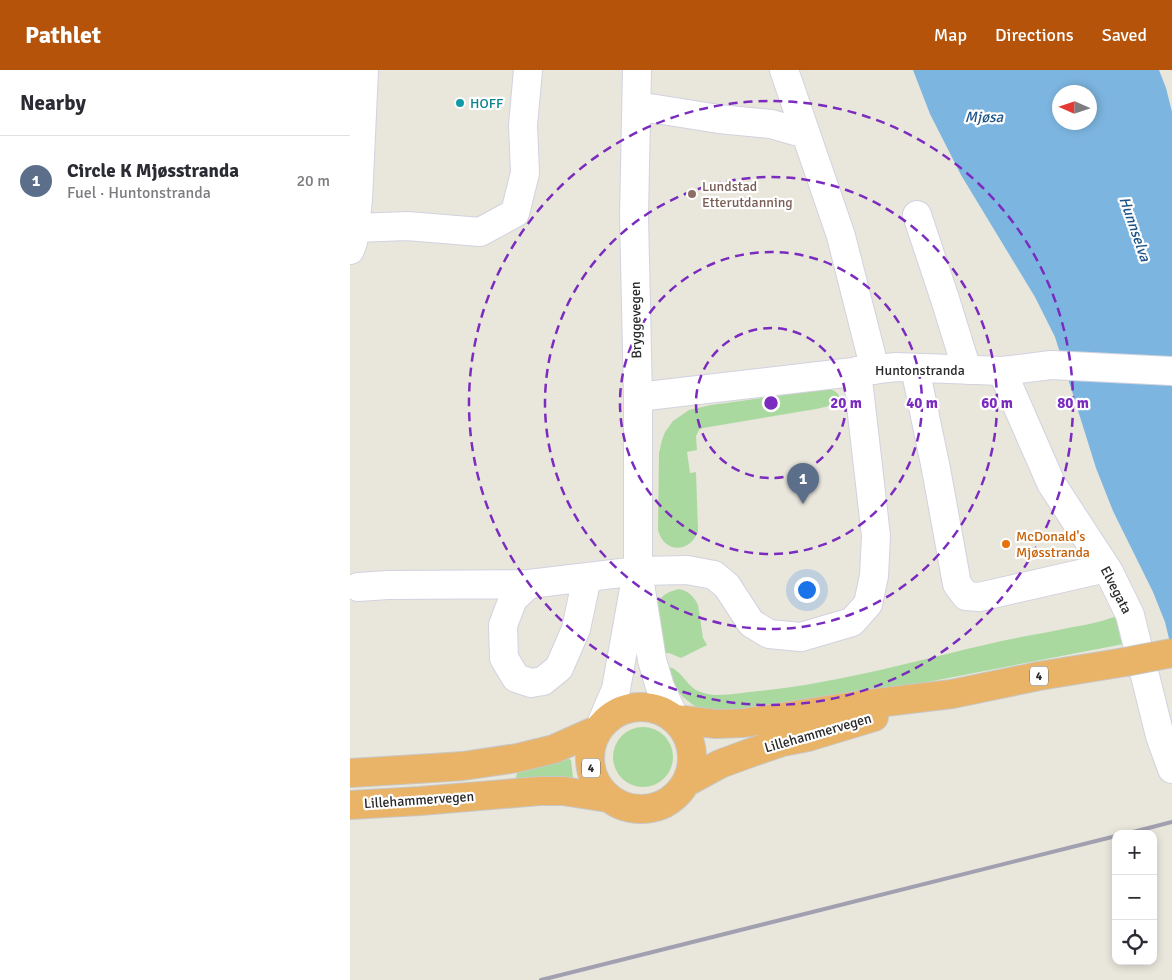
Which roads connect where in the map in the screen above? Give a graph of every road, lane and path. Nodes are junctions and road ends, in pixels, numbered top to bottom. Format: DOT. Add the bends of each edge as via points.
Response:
graph roads {
  1 [pos="364,70"];
  2 [pos="528,70"];
  3 [pos="637,70"];
  4 [pos="784,70"];
  5 [pos="636,106"];
  6 [pos="806,134"];
  7 [pos="916,215"];
  8 [pos="352,239"];
  9 [pos="915,368"];
  10 [pos="866,370"];
  11 [pos="967,370"];
  12 [pos="1002,371"];
  13 [pos="1172,371"];
  14 [pos="638,397"];
  15 [pos="1106,568"];
  16 [pos="638,571"];
  17 [pos="586,577"];
  18 [pos="529,584"];
  19 [pos="358,587"];
  20 [pos="1172,653"];
  21 [pos="952,694"];
  22 [pos="675,719"];
  23 [pos="599,728"];
  24 [pos="1172,769"];
  25 [pos="350,773"];
  26 [pos="687,782"];
  27 [pos="608,798"];
  28 [pos="350,805"];
  1 -- 8 [label="street" via="358,200"];
  2 -- 8 [label="street" via="523,125 525,173 515,213 480,232 407,226"];
  3 -- 5 [label="street, Bryggevegen"];
  4 -- 6 [label="street"];
  5 -- 6 [label="street" via="771,124"];
  5 -- 14 [label="street, Bryggevegen" via="634,215"];
  6 -- 10 [label="street" via="841,236"];
  7 -- 11 [label="street"];
  9 -- 10 [label="street, Huntonstranda"];
  9 -- 11 [label="street, Huntonstranda"];
  9 -- 15 [label="street" via="957,584 966,596 979,597"];
  10 -- 14 [label="street, Huntonstranda"];
  10 -- 16 [label="street" via="876,536 874,576 868,604 852,622 802,637 769,634 751,623 727,586 714,575 687,570"];
  11 -- 12 [label="street, Huntonstranda"];
  12 -- 13 [label="street, Huntonstranda" via="1051,365"];
  12 -- 15 [label="street, Elvegata" via="1051,483"];
  14 -- 16 [label="street, Bryggevegen"];
  15 -- 24 [label="street, Elvegata" via="1130,615 1160,736"];
  16 -- 17 [label="street"];
  16 -- 22 [label="street, Bryggevegen" via="652,660"];
  16 -- 23 [label="street, Bryggevegen" via="616,689"];
  17 -- 18 [label="street"];
  17 -- 18 [label="street" via="576,629 559,668 543,681 531,683 516,678 504,658 503,625 513,599"];
  18 -- 19 [label="street"];
  20 -- 21 [label="highway, Lillehammervegen / 4, bridge"];
  21 -- 22 [label="highway, Lillehammervegen / 4" via="743,723 716,724"];
  21 -- 26 [label="highway, Lillehammervegen / 4" via="773,745 720,764"];
  22 -- 23 [label="highway, 4" via="663,711 635,707 621,711"];
  22 -- 26 [label="highway, 4" via="686,732 692,748"];
  23 -- 25 [label="highway, 4" via="554,749 517,758 440,768"];
  23 -- 27 [label="highway, 4" via="590,752 590,765 596,783"];
  26 -- 27 [label="highway, 4" via="670,801 645,810 619,805"];
  27 -- 28 [label="highway, Lillehammervegen / 4" via="540,791"];
}
